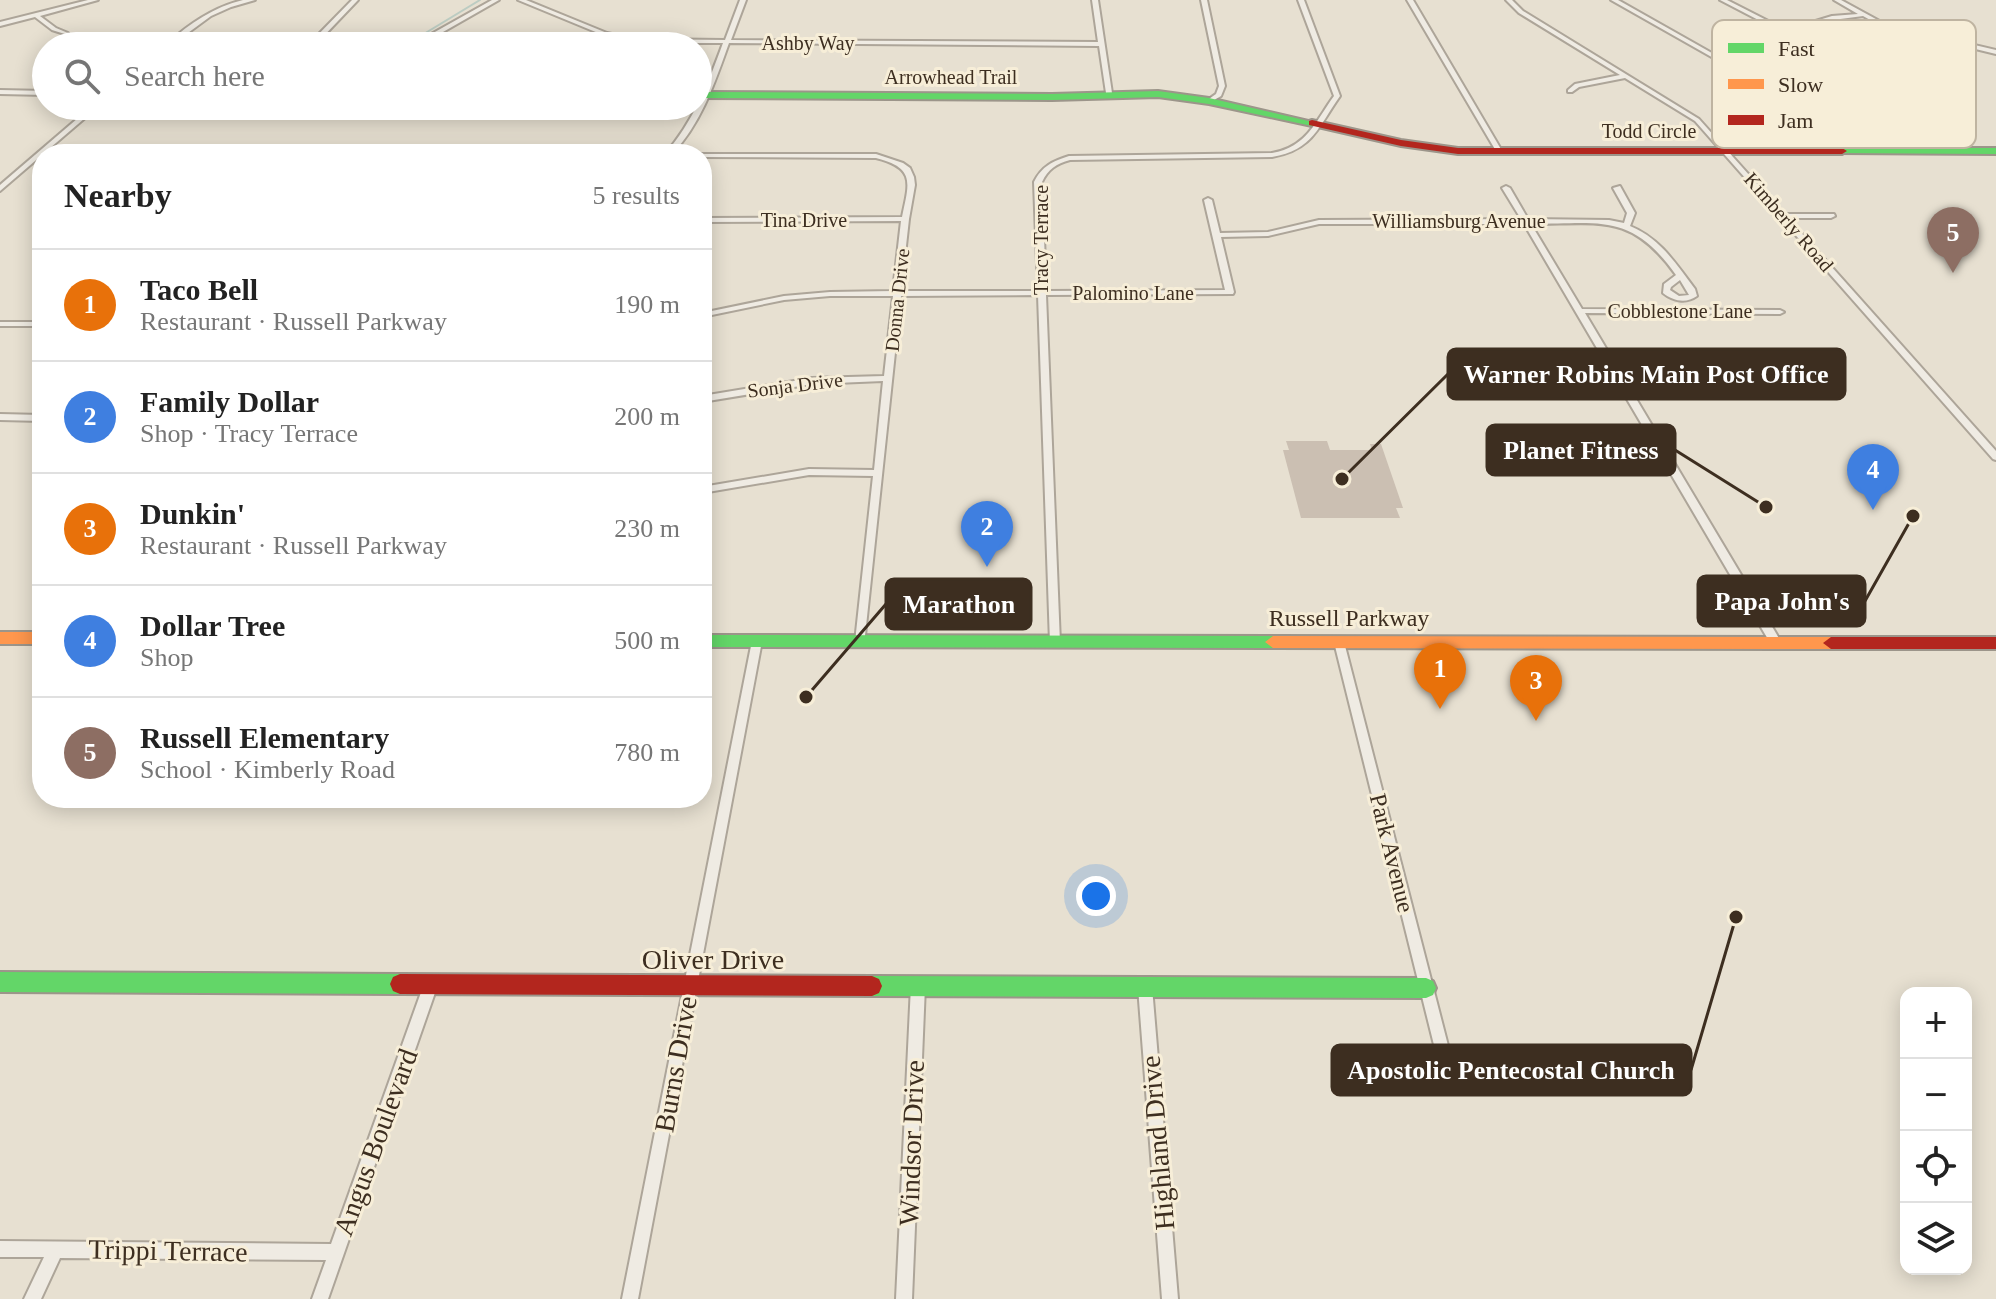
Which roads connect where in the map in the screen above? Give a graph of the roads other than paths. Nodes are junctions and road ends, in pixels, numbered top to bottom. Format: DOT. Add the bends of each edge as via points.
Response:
graph roads {
  1 [pos="95,0"];
  2 [pos="252,0"];
  3 [pos="355,0"];
  4 [pos="496,0"];
  5 [pos="521,0"];
  6 [pos="743,0"];
  7 [pos="1095,0"];
  8 [pos="1204,0"];
  9 [pos="1301,0"];
  10 [pos="1410,0"];
  11 [pos="1509,0"];
  12 [pos="1614,0"];
  13 [pos="1723,0"];
  14 [pos="1837,0"];
  15 [pos="36,15"];
  16 [pos="1863,15"];
  17 [pos="1765,20"];
  18 [pos="1825,20"];
  19 [pos="1876,20"];
  20 [pos="0,24"];
  21 [pos="63,32"];
  22 [pos="184,32"];
  23 [pos="324,32"];
  24 [pos="439,32"];
  25 [pos="607,32"];
  26 [pos="712,42"];
  27 [pos="725,42"];
  28 [pos="1102,44"];
  29 [pos="1976,47"];
  30 [pos="1996,52"];
  31 [pos="1712,55"];
  32 [pos="712,72"];
  33 [pos="1627,76"];
  34 [pos="1570,91"];
  35 [pos="0,92"];
  36 [pos="32,93"];
  37 [pos="1109,93"];
  38 [pos="712,95"];
  39 [pos="1209,101"];
  40 [pos="80,120"];
  41 [pos="691,120"];
  42 [pos="1316,124"];
  43 [pos="1712,136"];
  44 [pos="52,144"];
  45 [pos="679,144"];
  46 [pos="1841,148"];
  47 [pos="1954,148"];
  48 [pos="1726,150"];
  49 [pos="1499,151"];
  50 [pos="1844,151"];
  51 [pos="1958,151"];
  52 [pos="1996,151"];
  53 [pos="712,155"];
  54 [pos="32,161"];
  55 [pos="29,164"];
  56 [pos="1506,188"];
  57 [pos="1617,188"];
  58 [pos="0,189"];
  59 [pos="1208,200"];
  60 [pos="1783,216"];
  61 [pos="1831,216"];
  62 [pos="905,219"];
  63 [pos="712,220"];
  64 [pos="1526,221"];
  65 [pos="1627,225"];
  66 [pos="1216,235"];
  67 [pos="1680,276"];
  68 [pos="899,293"];
  69 [pos="1041,294"];
  70 [pos="1684,298"];
  71 [pos="1579,311"];
  72 [pos="1691,311"];
  73 [pos="1780,312"];
  74 [pos="712,313"];
  75 [pos="0,324"];
  76 [pos="32,324"];
  77 [pos="889,378"];
  78 [pos="712,397"];
  79 [pos="0,417"];
  80 [pos="32,418"];
  81 [pos="1996,457"];
  82 [pos="878,473"];
  83 [pos="712,488"];
  84 [pos="0,638"];
  85 [pos="32,638"];
  86 [pos="712,641"];
  87 [pos="757,641"];
  88 [pos="860,642"];
  89 [pos="1339,642"];
  90 [pos="1055,643"];
  91 [pos="1776,643"];
  92 [pos="1996,643"];
  93 [pos="0,982"];
  94 [pos="431,984"];
  95 [pos="689,985"];
  96 [pos="918,986"];
  97 [pos="1145,987"];
  98 [pos="1426,988"];
  99 [pos="1446,1065"];
  100 [pos="0,1249"];
  101 [pos="56,1249"];
  102 [pos="336,1252"];
  103 [pos="32,1299"];
  104 [pos="320,1299"];
  105 [pos="630,1299"];
  106 [pos="904,1299"];
  107 [pos="1170,1299"];
  1 -- 15 [label="street"];
  2 -- 22 [label="street" via="202,16"];
  3 -- 23 [label="street"];
  4 -- 24 [label="street"];
  5 -- 25 [label="street, Ashby Way"];
  6 -- 27 [label="street"];
  7 -- 28 [label="street"];
  8 -- 39 [label="street" via="1222,86"];
  9 -- 42 [label="street, Tracy Terrace" via="1337,96"];
  10 -- 49 [label="street"];
  11 -- 33 [label="street, Kimberly Road"];
  12 -- 31 [label="street"];
  13 -- 17 [label="street"];
  14 -- 16 [label="street"];
  15 -- 20 [label="street"];
  15 -- 21 [label="street"];
  16 -- 18 [label="street"];
  16 -- 19 [label="street"];
  26 -- 27 [label="street, Ashby Way"];
  27 -- 28 [label="street, Ashby Way"];
  27 -- 32 [label="street"];
  28 -- 37 [label="street"];
  29 -- 30 [label="street"];
  33 -- 34 [label="street" via="1577,85"];
  33 -- 43 [label="street, Kimberly Road" via="1697,120"];
  35 -- 36 [label="street"];
  37 -- 38 [label="street, Arrowhead Trail"];
  37 -- 39 [label="street, Todd Circle"];
  39 -- 42 [label="street, Todd Circle"];
  40 -- 44 [label="street"];
  41 -- 45 [label="street"];
  42 -- 49 [label="street, Todd Circle" via="1431,148"];
  42 -- 69 [label="street, Tracy Terrace" via="1305,144 1283,154 1084,156 1053,163 1038,182"];
  46 -- 50 [label="street"];
  47 -- 51 [label="street"];
  48 -- 49 [label="street, Todd Circle"];
  48 -- 50 [label="street, Todd Circle"];
  48 -- 60 [label="street, Kimberly Road"];
  50 -- 51 [label="street, Todd Circle"];
  51 -- 52 [label="street, Todd Circle"];
  53 -- 62 [label="street, Donna Drive" via="893,159 913,177"];
  54 -- 55 [label="street"];
  55 -- 58 [label="street"];
  56 -- 64 [label="street"];
  57 -- 65 [label="street" via="1631,213"];
  59 -- 66 [label="street"];
  60 -- 61 [label="street"];
  60 -- 81 [label="street, Kimberly Road"];
  62 -- 63 [label="street, Tina Drive"];
  62 -- 68 [label="street, Donna Drive"];
  64 -- 65 [label="street, Williamsburg Avenue"];
  64 -- 66 [label="street, Williamsburg Avenue" via="1319,222 1268,234"];
  64 -- 71 [label="street"];
  65 -- 67 [label="street, Williamsburg Avenue" via="1658,244"];
  66 -- 69 [label="street, Palomino Lane" via="1230,292"];
  67 -- 70 [label="street, Williamsburg Avenue" via="1693,296"];
  67 -- 70 [label="street, Williamsburg Avenue" via="1666,291"];
  68 -- 69 [label="street, Palomino Lane"];
  68 -- 74 [label="street, Palomino Lane" via="784,298"];
  68 -- 77 [label="street, Donna Drive"];
  69 -- 90 [label="street, Tracy Terrace"];
  70 -- 72 [label="street, Williamsburg Avenue"];
  71 -- 72 [label="street, Cobblestone Lane"];
  71 -- 91 [label="street"];
  72 -- 73 [label="street, Cobblestone Lane"];
  75 -- 76 [label="street"];
  77 -- 78 [label="street, Sonja Drive" via="764,386"];
  77 -- 82 [label="street, Donna Drive"];
  79 -- 80 [label="street"];
  82 -- 83 [label="street" via="809,472"];
  82 -- 88 [label="street, Donna Drive"];
  84 -- 85 [label="street"];
  86 -- 87 [label="street, Russell Parkway"];
  87 -- 88 [label="street, Russell Parkway"];
  87 -- 95 [label="street, Burns Drive"];
  88 -- 90 [label="street, Russell Parkway"];
  89 -- 90 [label="street, Russell Parkway"];
  89 -- 91 [label="street, Russell Parkway"];
  89 -- 98 [label="street, Park Avenue"];
  91 -- 92 [label="street, Russell Parkway"];
  93 -- 94 [label="street, Oliver Drive"];
  94 -- 95 [label="street, Oliver Drive"];
  94 -- 102 [label="street, Angus Boulevard"];
  95 -- 96 [label="street, Oliver Drive"];
  95 -- 105 [label="street, Burns Drive"];
  96 -- 97 [label="street, Oliver Drive"];
  96 -- 106 [label="street, Windsor Drive"];
  97 -- 98 [label="street, Oliver Drive"];
  97 -- 107 [label="street, Highland Drive"];
  98 -- 99 [label="street, Park Avenue"];
  100 -- 101 [label="street, Trippi Terrace"];
  101 -- 102 [label="street, Trippi Terrace"];
  101 -- 103 [label="street"];
  102 -- 104 [label="street, Angus Boulevard"];
}
